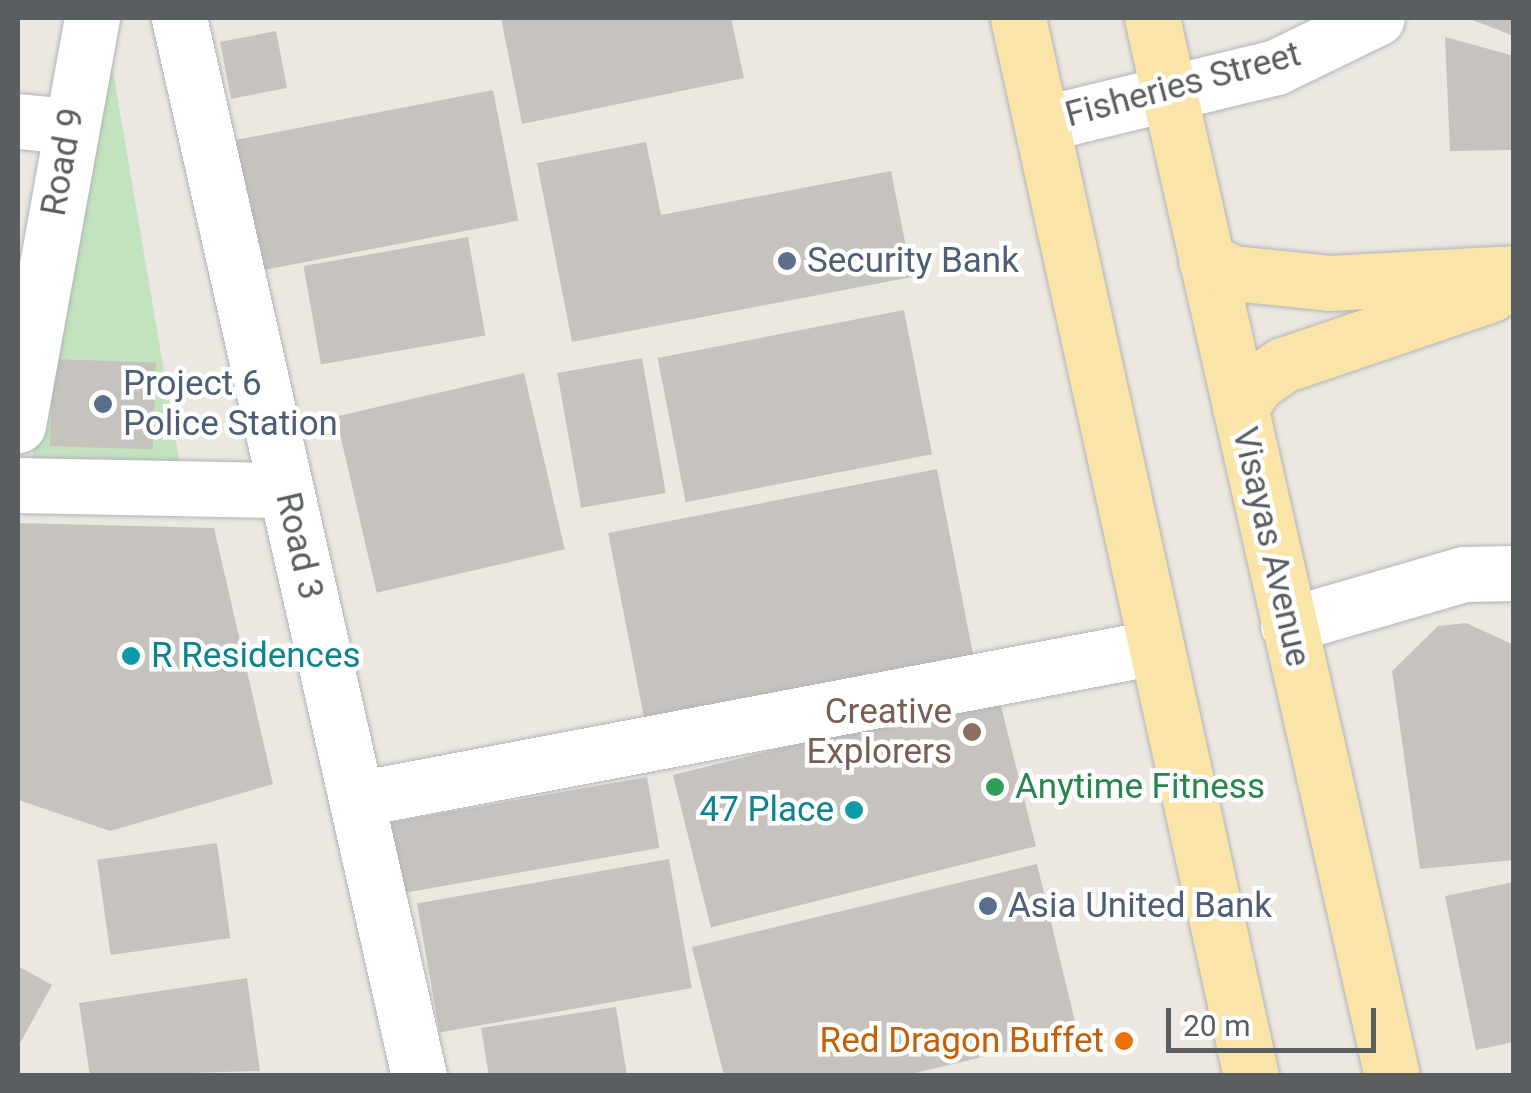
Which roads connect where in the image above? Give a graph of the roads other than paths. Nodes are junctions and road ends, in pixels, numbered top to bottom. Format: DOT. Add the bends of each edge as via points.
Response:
graph roads {
  1 [pos="92,18"];
  2 [pos="179,18"];
  3 [pos="1018,18"];
  4 [pos="1152,18"];
  5 [pos="1377,18"];
  6 [pos="1169,96"];
  7 [pos="43,123"];
  8 [pos="1042,124"];
  9 [pos="1206,260"];
  10 [pos="1514,272"];
  11 [pos="1514,286"];
  12 [pos="1240,408"];
  13 [pos="18,425"];
  14 [pos="18,485"];
  15 [pos="286,490"];
  16 [pos="1514,573"];
  17 [pos="1288,625"];
  18 [pos="1156,647"];
  19 [pos="357,799"];
  20 [pos="418,1076"];
  21 [pos="1250,1076"];
  22 [pos="1392,1076"];
  1 -- 7 [label="street, Road 9"];
  2 -- 15 [label="street, Road 3"];
  3 -- 8 [label="main road"];
  4 -- 6 [label="main road, Visayas Avenue"];
  5 -- 6 [label="street, Fisheries Street" via="1276,67"];
  6 -- 8 [label="street, Fisheries Street"];
  6 -- 9 [label="main road, Visayas Avenue"];
  7 -- 13 [label="street, Road 9"];
  8 -- 18 [label="main road"];
  9 -- 10 [label="main road" via="1233,272 1329,283"];
  9 -- 12 [label="main road, Visayas Avenue"];
  11 -- 12 [label="main road" via="1283,365"];
  12 -- 17 [label="main road, Visayas Avenue"];
  14 -- 15 [label="street"];
  15 -- 19 [label="street, Road 3"];
  16 -- 17 [label="street" via="1462,574"];
  17 -- 22 [label="main road, Visayas Avenue"];
  18 -- 19 [label="street"];
  18 -- 21 [label="main road"];
  19 -- 20 [label="street, Road 3"];
}
